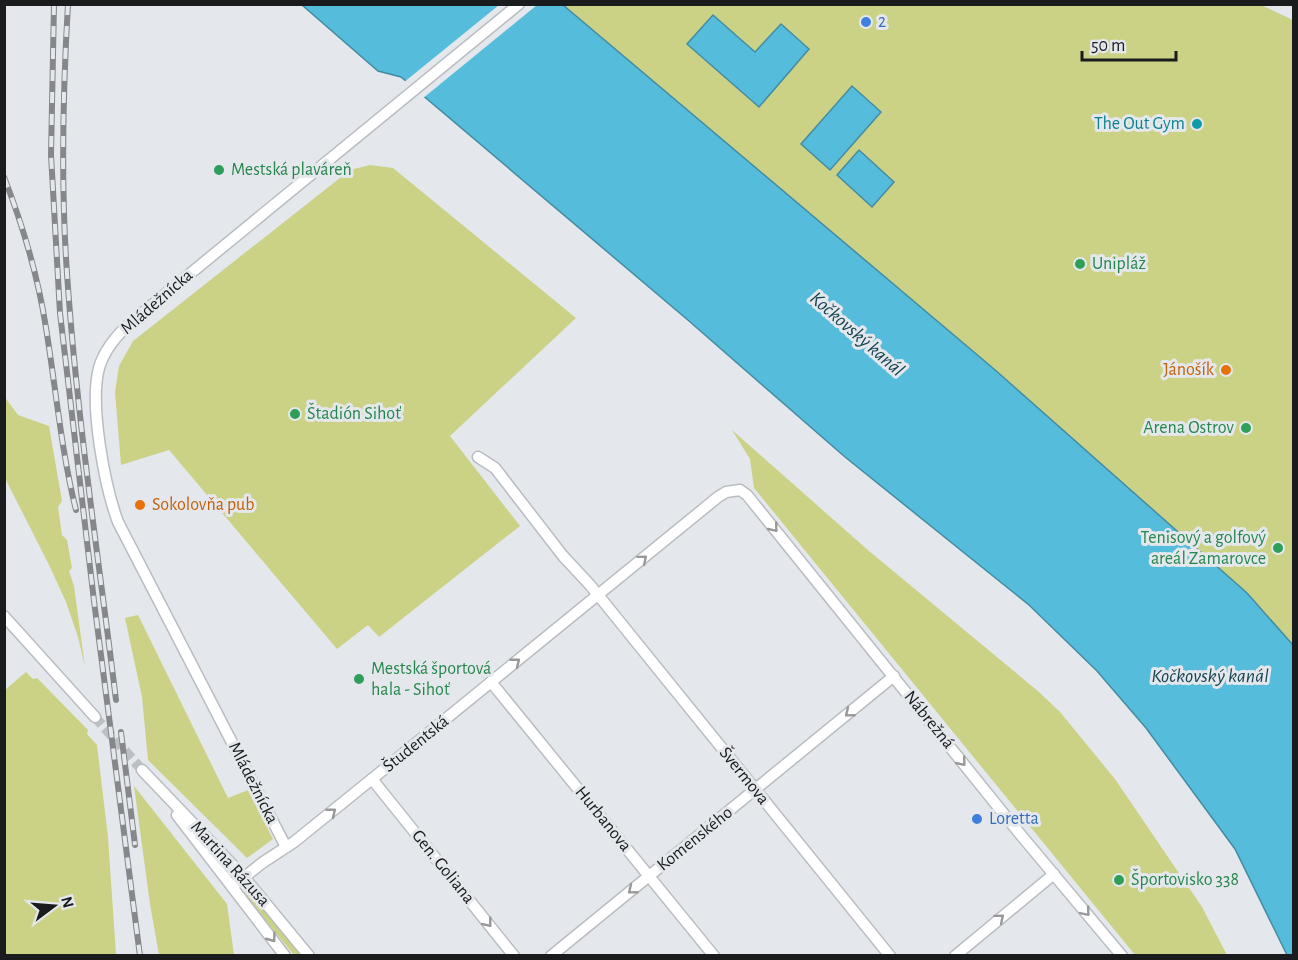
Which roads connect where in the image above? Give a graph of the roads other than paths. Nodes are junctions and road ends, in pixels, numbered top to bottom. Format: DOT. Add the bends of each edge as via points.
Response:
graph roads {
  1 [pos="519,4"];
  2 [pos="478,457"];
  3 [pos="733,490"];
  4 [pos="598,596"];
  5 [pos="4,615"];
  6 [pos="894,676"];
  7 [pos="491,682"];
  8 [pos="95,717"];
  9 [pos="372,779"];
  10 [pos="756,790"];
  11 [pos="286,847"];
  12 [pos="1054,874"];
  13 [pos="649,876"];
  14 [pos="244,877"];
  15 [pos="232,887"];
  16 [pos="285,956"];
  17 [pos="309,956"];
  18 [pos="514,956"];
  19 [pos="551,956"];
  20 [pos="714,956"];
  21 [pos="890,956"];
  22 [pos="955,956"];
  23 [pos="1122,956"];
  1 -- 11 [label="street, Mládežnícka" via="130,323 105,352 97,377 96,407 106,488 118,522"];
  2 -- 4 [label="street" via="495,468"];
  4 -- 3 [label="street, Študentská, one-way" via="718,497"];
  3 -- 6 [label="street, Nábrežná, one-way" via="747,495"];
  7 -- 4 [label="street, Študentská, one-way"];
  4 -- 10 [label="street, Švermova"];
  5 -- 8 [label="street"];
  6 -- 10 [label="street, Komenského, one-way"];
  6 -- 12 [label="street, Nábrežná, one-way"];
  7 -- 9 [label="street, Študentská"];
  7 -- 13 [label="street, Hurbanova"];
  11 -- 9 [label="street, Študentská, one-way"];
  9 -- 18 [label="street, Gen. Goliana, one-way"];
  10 -- 13 [label="street, Komenského"];
  10 -- 21 [label="street, Švermova"];
  11 -- 14 [label="street, Študentská"];
  22 -- 12 [label="street, one-way"];
  12 -- 23 [label="street, Nábrežná, one-way"];
  13 -- 19 [label="street, Komenského, one-way"];
  13 -- 20 [label="street, Hurbanova"];
  14 -- 15 [label="street, Študentská"];
  14 -- 15 [label="street, Martina Rázusa" via="145,773"];
  14 -- 17 [label="street, Martina Rázusa"];
  15 -- 16 [label="street, Martina Rázusa, one-way"];
}
